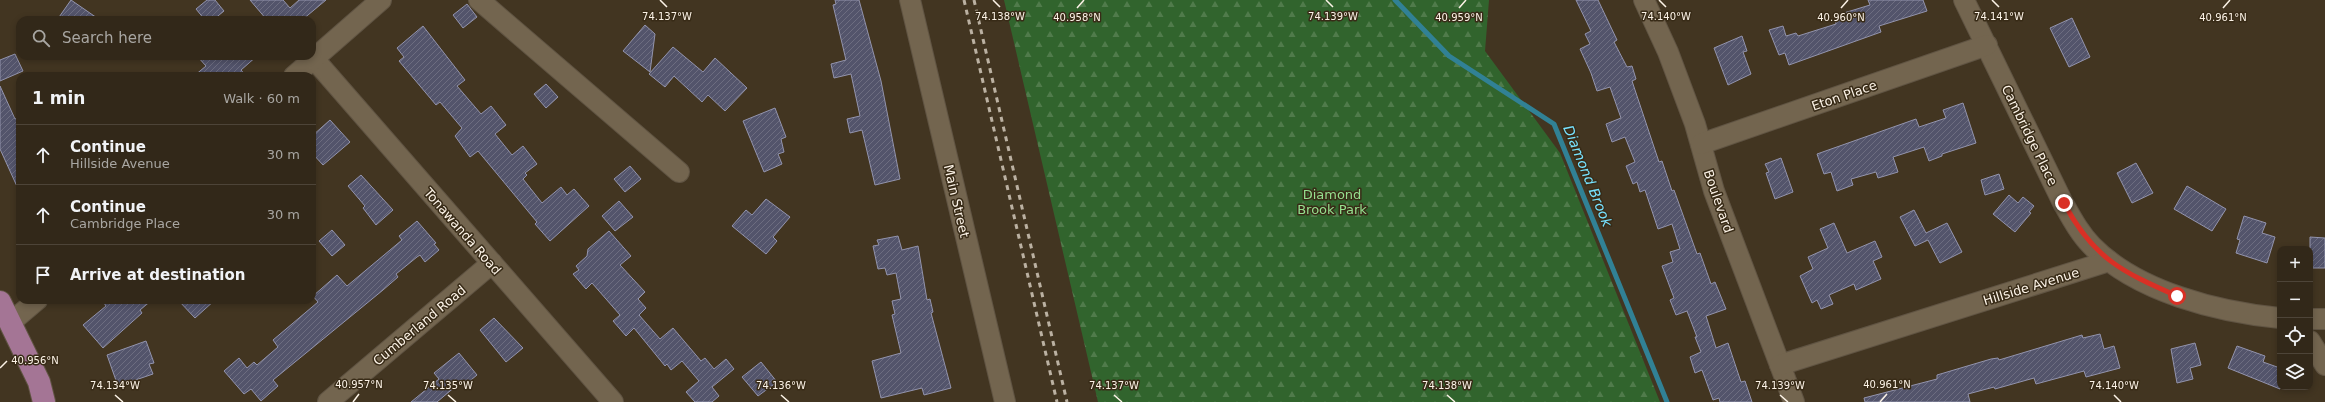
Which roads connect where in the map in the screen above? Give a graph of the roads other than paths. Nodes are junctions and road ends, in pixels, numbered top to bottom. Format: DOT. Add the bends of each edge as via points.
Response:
graph roads {
  1 [pos="382,0"];
  2 [pos="478,0"];
  3 [pos="910,0"];
  4 [pos="1644,0"];
  5 [pos="1964,0"];
  6 [pos="1987,45"];
  7 [pos="316,57"];
  8 [pos="313,60"];
  9 [pos="315,60"];
  10 [pos="299,72"];
  11 [pos="1701,144"];
  12 [pos="679,172"];
  13 [pos="2109,262"];
  14 [pos="492,263"];
  15 [pos="0,302"];
  16 [pos="32,304"];
  17 [pos="2277,318"];
  18 [pos="2313,319"];
  19 [pos="2325,319"];
  20 [pos="10,323"];
  21 [pos="2313,346"];
  22 [pos="1780,365"];
  23 [pos="2325,365"];
  24 [pos="44,402"];
  25 [pos="328,402"];
  26 [pos="613,402"];
  27 [pos="1004,402"];
  28 [pos="1794,402"];
  1 -- 7 [label="street"];
  2 -- 12 [label="street"];
  3 -- 27 [label="street, Main Street"];
  4 -- 11 [label="street, Boulevard" via="1668,52"];
  5 -- 6 [label="street, Cambridge Place"];
  6 -- 11 [label="street, Eton Place"];
  6 -- 13 [label="street, Cambridge Place" via="2076,226"];
  8 -- 10 [label="street"];
  9 -- 14 [label="street, Tonawanda Road"];
  11 -- 22 [label="street, Boulevard" via="1714,191"];
  13 -- 17 [label="street" via="2177,296 2217,308"];
  13 -- 22 [label="street, Hillside Avenue"];
  14 -- 25 [label="street, Cumberland Road"];
  14 -- 26 [label="street, Tonawanda Road"];
  15 -- 20 [label="main road"];
  16 -- 20 [label="street"];
  18 -- 19 [label="street"];
  20 -- 24 [label="main road" via="39,382"];
  21 -- 23 [label="street"];
  22 -- 28 [label="street, Boulevard"];
}
